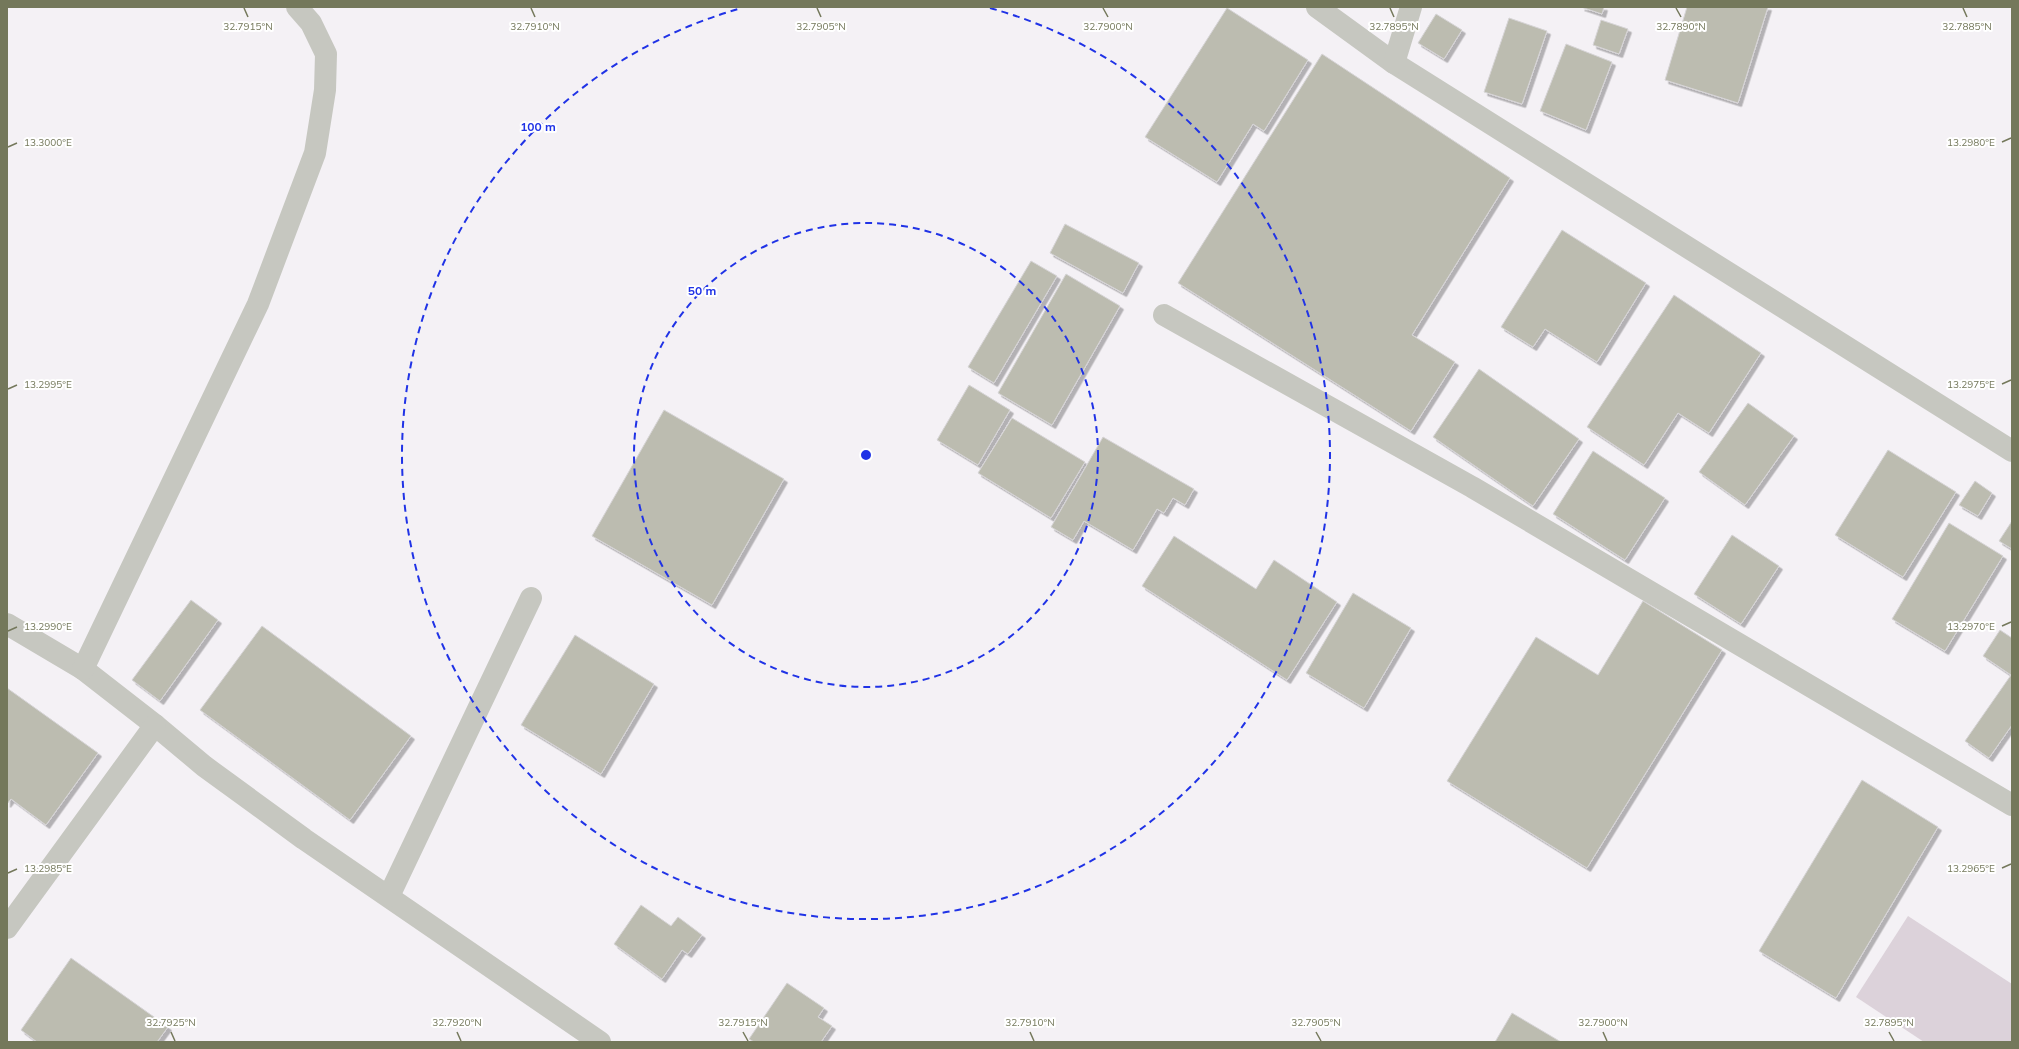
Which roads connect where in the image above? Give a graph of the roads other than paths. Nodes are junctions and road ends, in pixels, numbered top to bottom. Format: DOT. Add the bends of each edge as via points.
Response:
graph roads {
  1 [pos="297,7"];
  2 [pos="1317,7"];
  3 [pos="1411,7"];
  4 [pos="1394,64"];
  5 [pos="1164,315"];
  6 [pos="2012,451"];
  7 [pos="531,598"];
  8 [pos="7,624"];
  9 [pos="83,670"];
  10 [pos="155,725"];
  11 [pos="2012,804"];
  12 [pos="389,896"];
  13 [pos="7,928"];
  14 [pos="600,1042"];
  1 -- 9 [label="street" via="311,23 326,54 325,90 314,152 258,304"];
  2 -- 4 [label="street"];
  3 -- 4 [label="street"];
  4 -- 6 [label="street"];
  5 -- 11 [label="street" via="1472,487"];
  7 -- 12 [label="street"];
  8 -- 9 [label="street"];
  9 -- 10 [label="street"];
  10 -- 12 [label="street" via="304,839"];
  10 -- 13 [label="street"];
  12 -- 14 [label="street"];
}
